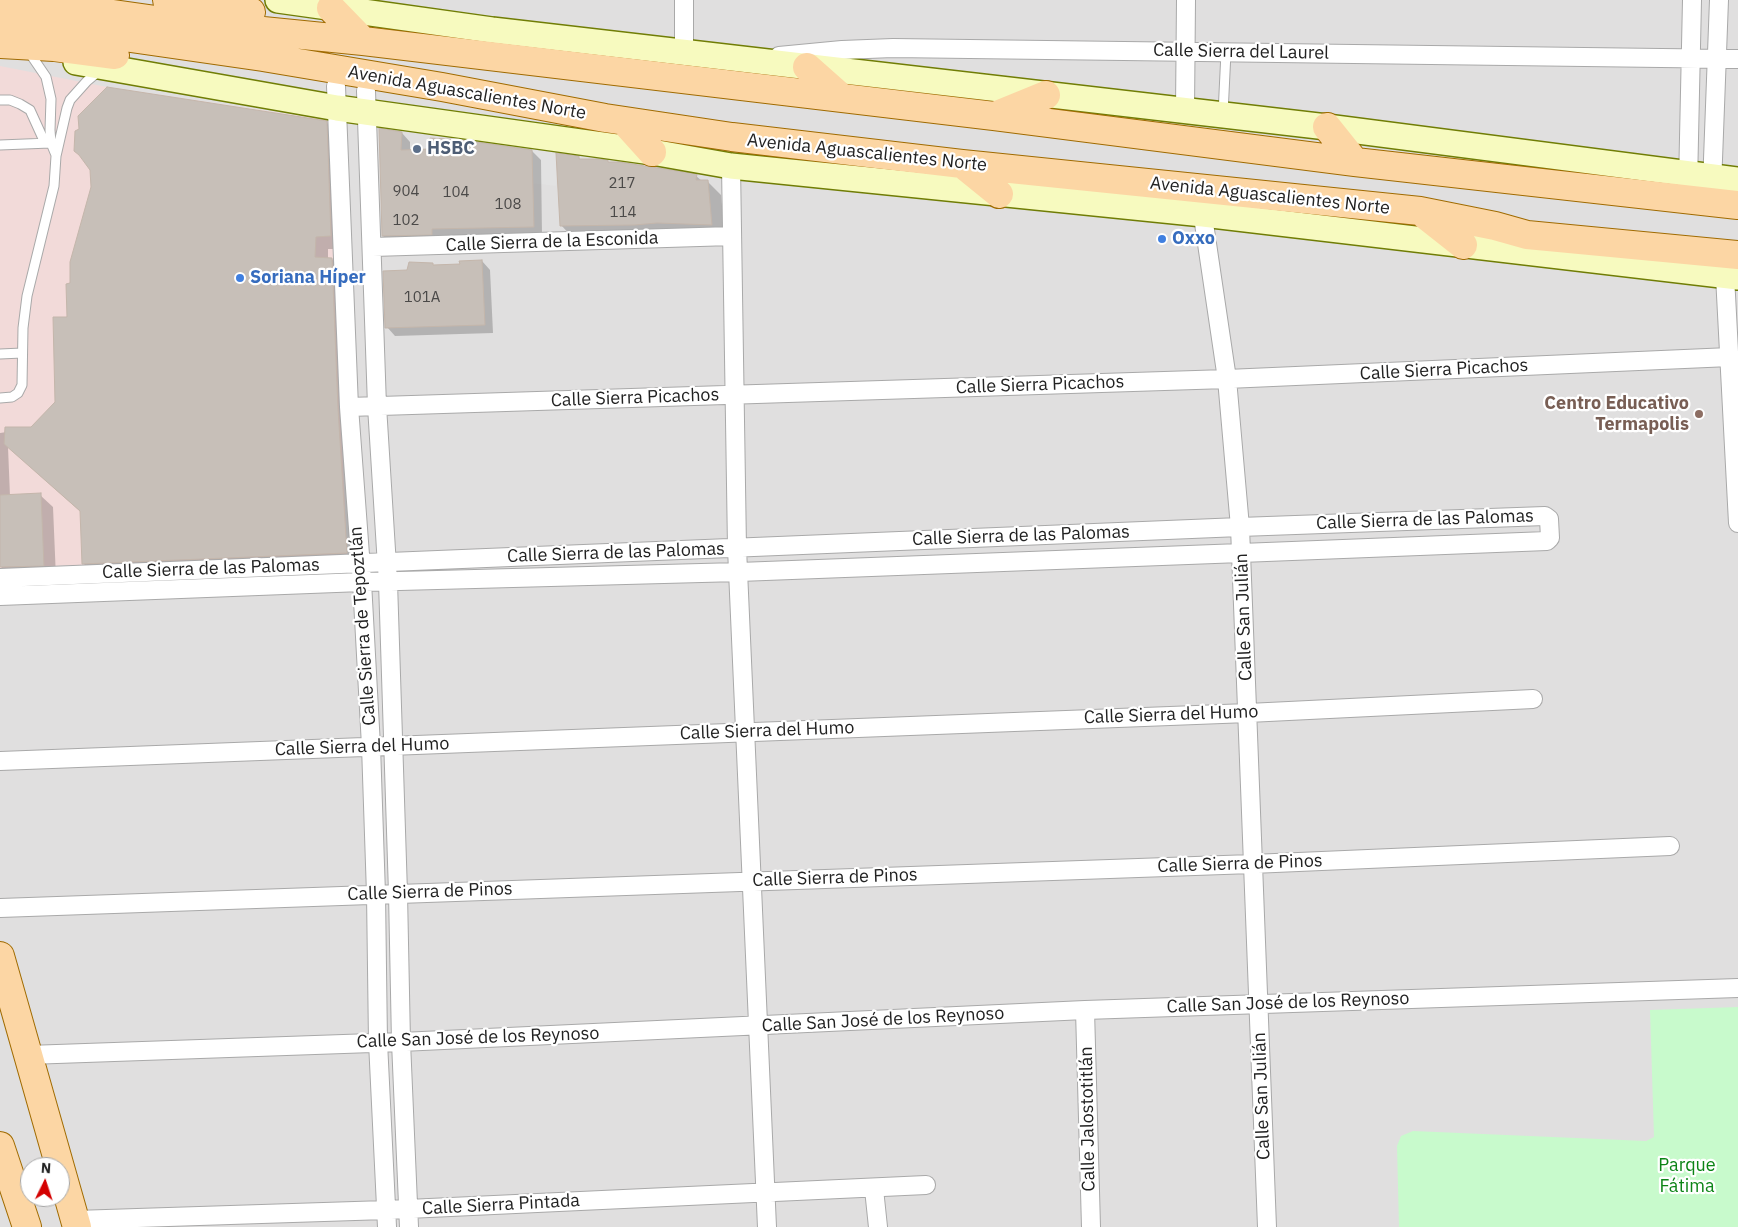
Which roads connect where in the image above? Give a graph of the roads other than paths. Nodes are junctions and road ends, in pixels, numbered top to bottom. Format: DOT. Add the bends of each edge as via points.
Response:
graph roads {
  1 [pos="12,0"];
  2 [pos="167,0"];
  3 [pos="278,0"];
  4 [pos="684,0"];
  5 [pos="1186,0"];
  6 [pos="1692,0"];
  7 [pos="1720,0"];
  8 [pos="331,8"];
  9 [pos="0,19"];
  10 [pos="353,40"];
  11 [pos="0,44"];
  12 [pos="0,49"];
  13 [pos="684,52"];
  14 [pos="1185,52"];
  15 [pos="1226,52"];
  16 [pos="31,55"];
  17 [pos="1692,58"];
  18 [pos="745,59"];
  19 [pos="1717,59"];
  20 [pos="1738,59"];
  21 [pos="104,67"];
  22 [pos="807,67"];
  23 [pos="1046,95"];
  24 [pos="336,97"];
  25 [pos="842,98"];
  26 [pos="0,100"];
  27 [pos="366,101"];
  28 [pos="1184,110"];
  29 [pos="1223,115"];
  30 [pos="994,116"];
  31 [pos="614,120"];
  32 [pos="1327,127"];
  33 [pos="52,143"];
  34 [pos="0,145"];
  35 [pos="652,152"];
  36 [pos="1355,162"];
  37 [pos="962,164"];
  38 [pos="731,166"];
  39 [pos="1504,179"];
  40 [pos="1738,180"];
  41 [pos="1700,188"];
  42 [pos="999,194"];
  43 [pos="1201,202"];
  44 [pos="1738,205"];
  45 [pos="1420,211"];
  46 [pos="1738,217"];
  47 [pos="1661,220"];
  48 [pos="1495,226"];
  49 [pos="732,236"];
  50 [pos="1738,239"];
  51 [pos="1463,245"];
  52 [pos="373,247"];
  53 [pos="1734,270"];
  54 [pos="22,353"];
  55 [pos="0,354"];
  56 [pos="1730,357"];
  57 [pos="1227,379"];
  58 [pos="735,395"];
  59 [pos="0,398"];
  60 [pos="377,406"];
  61 [pos="349,407"];
  62 [pos="1738,522"];
  63 [pos="1240,527"];
  64 [pos="737,548"];
  65 [pos="1241,553"];
  66 [pos="359,562"];
  67 [pos="386,562"];
  68 [pos="739,572"];
  69 [pos="0,578"];
  70 [pos="362,582"];
  71 [pos="388,582"];
  72 [pos="0,596"];
  73 [pos="1533,700"];
  74 [pos="1248,713"];
  75 [pos="746,732"];
  76 [pos="371,746"];
  77 [pos="393,746"];
  78 [pos="0,761"];
  79 [pos="1670,846"];
  80 [pos="1252,864"];
  81 [pos="752,881"];
  82 [pos="398,893"];
  83 [pos="376,894"];
  84 [pos="0,908"];
  85 [pos="2,968"];
  86 [pos="1738,988"];
  87 [pos="1258,1004"];
  88 [pos="1085,1010"];
  89 [pos="758,1026"];
  90 [pos="378,1042"];
  91 [pos="401,1042"];
  92 [pos="28,1055"];
  93 [pos="1,1151"];
  94 [pos="926,1185"];
  95 [pos="874,1189"];
  96 [pos="765,1193"];
  97 [pos="408,1209"];
  98 [pos="386,1219"];
  99 [pos="76,1223"];
  100 [pos="27,1227"];
  101 [pos="409,1227"];
  102 [pos="767,1227"];
  103 [pos="878,1227"];
  104 [pos="1091,1227"];
  105 [pos="1267,1227"];
  1 -- 10 [label="main road, Avenida Aguascalientes Norte" via="163,21"];
  2 -- 10 [label="main road" via="299,18 319,23"];
  3 -- 8 [label="street, Avenida Aguascalientes Norte"];
  4 -- 13 [label="street"];
  5 -- 14 [label="street"];
  6 -- 17 [label="street"];
  7 -- 19 [label="street"];
  8 -- 10 [label="main road"];
  8 -- 13 [label="street, Avenida Aguascalientes Norte"];
  9 -- 31 [label="main road, Avenida Aguascalientes Norte" via="263,57"];
  10 -- 25 [label="main road, Avenida Aguascalientes Norte"];
  11 -- 24 [label="main road" via="85,51"];
  12 -- 16 [label="street"];
  13 -- 18 [label="street, Avenida Aguascalientes Norte"];
  14 -- 15 [label="street, Calle Sierra del Laurel"];
  14 -- 18 [label="street, Calle Sierra del Laurel" via="893,48"];
  14 -- 28 [label="street"];
  15 -- 17 [label="street, Calle Sierra del Laurel"];
  15 -- 29 [label="lane"];
  16 -- 21 [label="street"];
  16 -- 33 [label="lane" via="46,77 51,99"];
  17 -- 19 [label="street, Calle Sierra del Laurel"];
  17 -- 41 [label="street"];
  18 -- 22 [label="street, Avenida Aguascalientes Norte"];
  19 -- 20 [label="street, Calle Sierra del Laurel"];
  19 -- 41 [label="street"];
  21 -- 24 [label="street"];
  21 -- 33 [label="lane" via="70,100"];
  22 -- 23 [label="street, Avenida Aguascalientes Norte"];
  22 -- 25 [label="main road"];
  23 -- 28 [label="street, Avenida Aguascalientes Norte"];
  23 -- 30 [label="main road"];
  24 -- 27 [label="main road"];
  24 -- 61 [label="street, Calle Sierra de Tepoztlán"];
  25 -- 30 [label="main road, Avenida Aguascalientes Norte"];
  26 -- 33 [label="lane" via="10,100 30,110"];
  27 -- 31 [label="main road" via="551,118"];
  27 -- 35 [label="street, Avenida Aguascalientes Norte"];
  27 -- 52 [label="street, Calle Sierra de Tepoztlán"];
  28 -- 29 [label="street, Avenida Aguascalientes Norte"];
  29 -- 32 [label="street, Avenida Aguascalientes Norte"];
  30 -- 36 [label="main road, Avenida Aguascalientes Norte"];
  31 -- 35 [label="main road"];
  31 -- 37 [label="main road, Avenida Aguascalientes Norte"];
  32 -- 36 [label="main road"];
  32 -- 41 [label="street, Avenida Aguascalientes Norte"];
  33 -- 34 [label="lane"];
  33 -- 54 [label="lane" via="56,156 54,186 27,296"];
  35 -- 38 [label="street, Avenida Aguascalientes Norte"];
  36 -- 39 [label="main road, Avenida Aguascalientes Norte"];
  37 -- 42 [label="main road"];
  37 -- 43 [label="main road, Avenida Aguascalientes Norte"];
  38 -- 42 [label="street, Avenida Aguascalientes Norte"];
  38 -- 49 [label="street"];
  39 -- 41 [label="main road, Avenida Aguascalientes Norte"];
  39 -- 47 [label="main road" via="1540,191 1581,198"];
  40 -- 41 [label="street, Avenida Aguascalientes Norte"];
  41 -- 44 [label="main road, Avenida Aguascalientes Norte"];
  42 -- 43 [label="street, Avenida Aguascalientes Norte"];
  43 -- 45 [label="main road, Avenida Aguascalientes Norte"];
  43 -- 51 [label="street, Avenida Aguascalientes Norte"];
  43 -- 57 [label="street, Calle San Julián"];
  45 -- 48 [label="main road, Avenida Aguascalientes Norte"];
  45 -- 51 [label="main road"];
  46 -- 47 [label="main road"];
  47 -- 48 [label="main road"];
  47 -- 50 [label="main road"];
  48 -- 53 [label="main road, Avenida Aguascalientes Norte" via="1527,235"];
  49 -- 52 [label="street, Calle Sierra de la Esconida"];
  49 -- 58 [label="street"];
  51 -- 53 [label="street, Avenida Aguascalientes Norte"];
  52 -- 60 [label="street, Calle Sierra de Tepoztlán"];
  53 -- 56 [label="street"];
  54 -- 55 [label="lane"];
  54 -- 59 [label="lane" via="22,385 12,397"];
  56 -- 57 [label="street, Calle Sierra Picachos"];
  56 -- 62 [label="street"];
  57 -- 58 [label="street, Calle Sierra Picachos"];
  57 -- 63 [label="street, Calle San Julián"];
  58 -- 60 [label="street, Calle Sierra Picachos"];
  58 -- 64 [label="street"];
  60 -- 61 [label="street, Calle Sierra Picachos"];
  60 -- 67 [label="street, Calle Sierra de Tepoztlán"];
  61 -- 66 [label="street, Calle Sierra de Tepoztlán"];
  63 -- 64 [label="street, Calle Sierra de las Palomas"];
  63 -- 65 [label="street, Calle San Julián"];
  63 -- 65 [label="street, Calle Sierra de las Palomas" via="1545,516 1549,519 1550,538 1547,541"];
  64 -- 67 [label="street, Calle Sierra de las Palomas"];
  64 -- 68 [label="street"];
  65 -- 68 [label="street, Calle Sierra de las Palomas"];
  65 -- 74 [label="street, Calle San Julián"];
  66 -- 67 [label="street, Calle Sierra de las Palomas"];
  66 -- 69 [label="street, Calle Sierra de las Palomas"];
  66 -- 70 [label="street, Calle Sierra de Tepoztlán"];
  67 -- 71 [label="street, Calle Sierra de Tepoztlán"];
  68 -- 71 [label="street, Calle Sierra de las Palomas"];
  68 -- 75 [label="street"];
  70 -- 71 [label="street, Calle Sierra de las Palomas"];
  70 -- 72 [label="street, Calle Sierra de las Palomas"];
  70 -- 76 [label="street, Calle Sierra de Tepoztlán"];
  71 -- 77 [label="street, Calle Sierra de Tepoztlán"];
  73 -- 74 [label="street, Calle Sierra del Humo"];
  74 -- 75 [label="street, Calle Sierra del Humo"];
  74 -- 80 [label="street, Calle San Julián"];
  75 -- 77 [label="street, Calle Sierra del Humo"];
  75 -- 81 [label="street"];
  76 -- 77 [label="street, Calle Sierra del Humo"];
  76 -- 78 [label="street, Calle Sierra del Humo"];
  76 -- 83 [label="street, Calle Sierra de Tepoztlán"];
  77 -- 82 [label="street, Calle Sierra de Tepoztlán"];
  79 -- 80 [label="street, Calle Sierra de Pinos"];
  80 -- 81 [label="street, Calle Sierra de Pinos"];
  80 -- 87 [label="street, Calle San Julián"];
  81 -- 82 [label="street, Calle Sierra de Pinos"];
  81 -- 89 [label="street"];
  82 -- 83 [label="street, Calle Sierra de Pinos"];
  82 -- 91 [label="street, Calle Sierra de Tepoztlán"];
  83 -- 84 [label="street, Calle Sierra de Pinos"];
  83 -- 90 [label="street, Calle Sierra de Tepoztlán"];
  85 -- 92 [label="main road"];
  86 -- 87 [label="street, Calle San José de los Reynoso"];
  87 -- 88 [label="street, Calle San José de los Reynoso"];
  87 -- 105 [label="street, Calle San Julián"];
  88 -- 89 [label="street, Calle San José de los Reynoso"];
  88 -- 104 [label="street, Calle Jalostotitlán"];
  89 -- 91 [label="street, Calle San José de los Reynoso"];
  89 -- 96 [label="street"];
  90 -- 91 [label="street, Calle San José de los Reynoso"];
  90 -- 92 [label="street, Calle San José de los Reynoso"];
  90 -- 98 [label="street, Calle Sierra de Tepoztlán"];
  91 -- 97 [label="street, Calle Sierra de Tepoztlán"];
  92 -- 99 [label="main road"];
  93 -- 100 [label="main road"];
  94 -- 95 [label="street, Calle Sierra Pintada"];
  95 -- 96 [label="street, Calle Sierra Pintada"];
  95 -- 103 [label="street"];
  96 -- 97 [label="street, Calle Sierra Pintada"];
  96 -- 102 [label="street"];
  97 -- 98 [label="street, Calle Sierra Pintada"];
  97 -- 101 [label="street, Calle Sierra de Tepoztlán"];
  98 -- 99 [label="street, Calle Sierra Pintada"];
}
